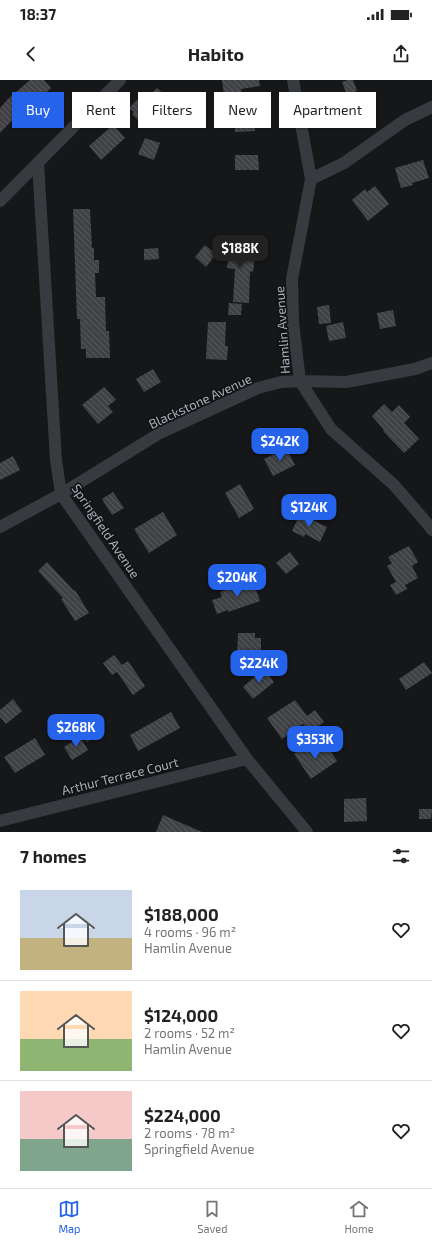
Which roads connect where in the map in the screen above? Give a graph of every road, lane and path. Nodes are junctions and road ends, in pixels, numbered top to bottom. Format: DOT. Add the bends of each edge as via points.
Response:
graph roads {
  1 [pos="120,80"];
  2 [pos="293,80"];
  3 [pos="432,107"];
  4 [pos="38,163"];
  5 [pos="311,179"];
  6 [pos="0,201"];
  7 [pos="432,363"];
  8 [pos="300,381"];
  9 [pos="61,494"];
  10 [pos="0,527"];
  11 [pos="432,530"];
  12 [pos="247,759"];
  13 [pos="0,821"];
  14 [pos="307,832"];
  1 -- 4 [label="street"];
  2 -- 5 [label="street, Hamlin Avenue"];
  3 -- 5 [label="street" via="405,120 344,163"];
  4 -- 6 [label="street"];
  4 -- 9 [label="street, Springfield Avenue" via="56,460"];
  5 -- 8 [label="street, Hamlin Avenue" via="292,280 293,322"];
  7 -- 8 [label="street, Blackstone Avenue" via="415,369 346,382"];
  8 -- 9 [label="street, Blackstone Avenue" via="281,382 258,388 160,433"];
  8 -- 11 [label="street, Hamlin Avenue" via="331,429 394,485"];
  9 -- 10 [label="street, Blackstone Avenue"];
  9 -- 12 [label="street, Springfield Avenue"];
  12 -- 13 [label="street, Arthur Terrace Court"];
  12 -- 14 [label="street, Springfield Avenue"];
}
